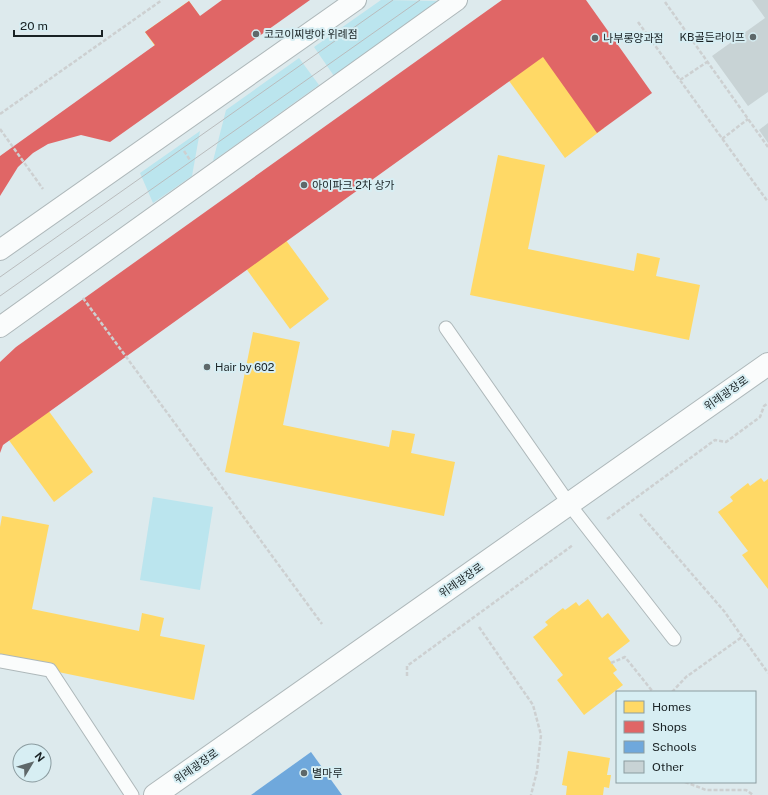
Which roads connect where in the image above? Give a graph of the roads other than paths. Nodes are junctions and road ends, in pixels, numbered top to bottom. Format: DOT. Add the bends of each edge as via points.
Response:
graph roads {
  1 [pos="356,0"];
  2 [pos="457,0"];
  3 [pos="0,250"];
  4 [pos="0,327"];
  5 [pos="446,328"];
  6 [pos="768,364"];
  7 [pos="569,504"];
  8 [pos="674,639"];
  9 [pos="0,661"];
  10 [pos="132,795"];
  11 [pos="155,795"];
  1 -- 3 [label="street"];
  2 -- 4 [label="street"];
  5 -- 7 [label="lane"];
  6 -- 7 [label="street, 위례광장로"];
  7 -- 8 [label="lane"];
  7 -- 11 [label="street, 위례광장로"];
  9 -- 10 [label="lane" via="50,670"];
}
